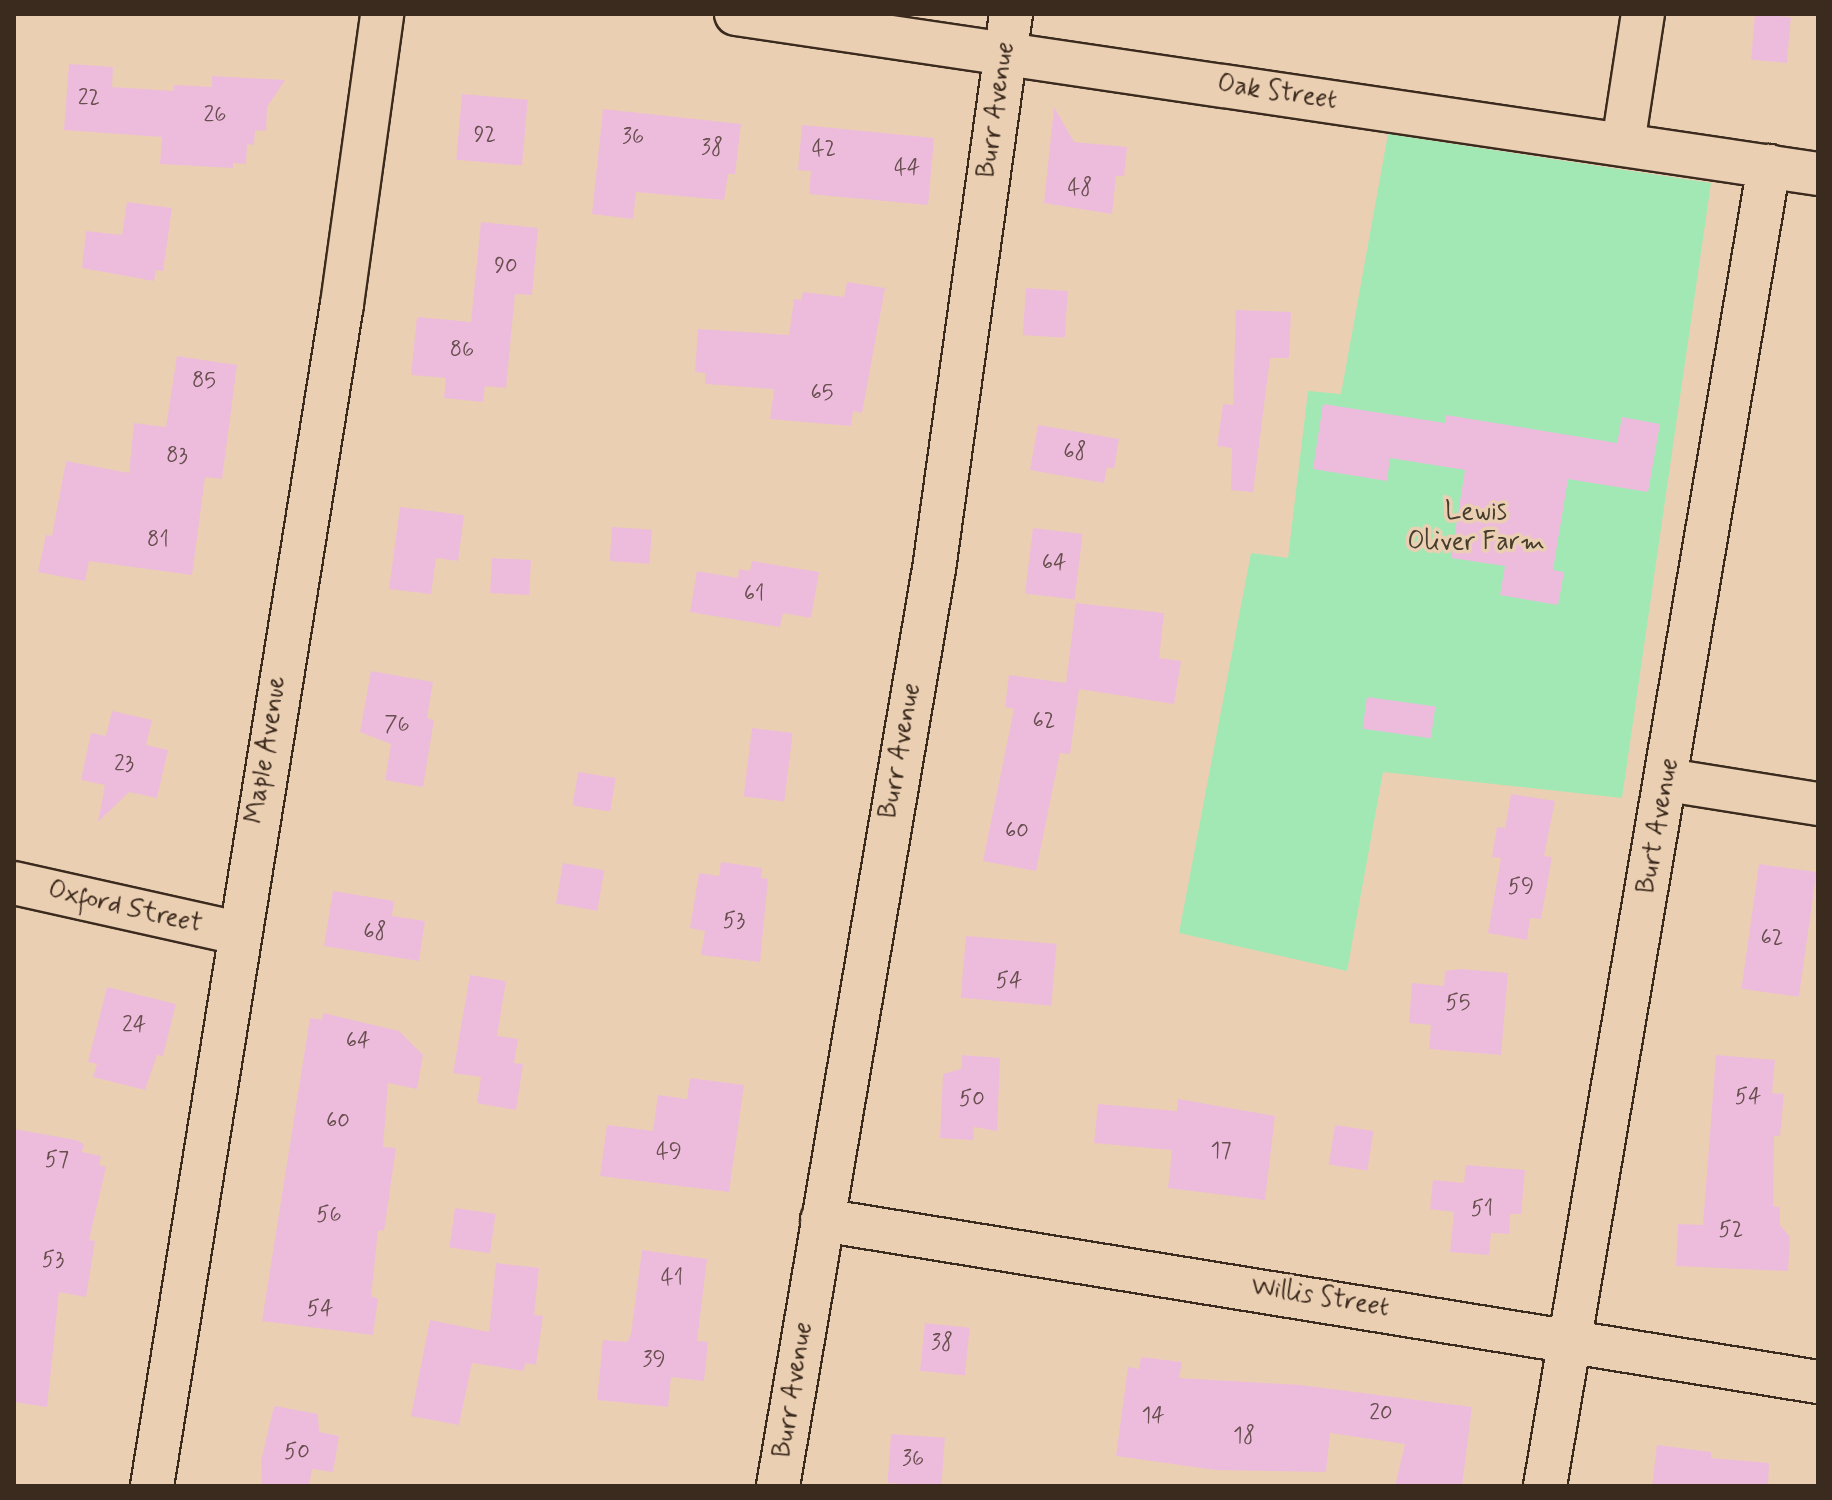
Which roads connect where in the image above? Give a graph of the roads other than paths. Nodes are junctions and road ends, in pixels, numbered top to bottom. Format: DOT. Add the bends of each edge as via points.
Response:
graph roads {
  1 [pos="382,14"];
  2 [pos="736,14"];
  3 [pos="1643,14"];
  4 [pos="1008,34"];
  5 [pos="1623,144"];
  6 [pos="1769,166"];
  7 [pos="1818,174"];
  8 [pos="1668,780"];
  9 [pos="1818,804"];
  10 [pos="14,883"];
  11 [pos="237,933"];
  12 [pos="822,1220"];
  13 [pos="1568,1338"];
  14 [pos="1818,1382"];
  15 [pos="152,1486"];
  16 [pos="778,1486"];
  17 [pos="1545,1486"];
  1 -- 11 [label="street, Maple Avenue" via="342,304"];
  2 -- 4 [label="street, Oak Street"];
  3 -- 5 [label="street"];
  4 -- 5 [label="street, Oak Street"];
  4 -- 12 [label="street, Burr Avenue" via="934,569"];
  5 -- 6 [label="street, Oak Street"];
  6 -- 7 [label="street, Oak Street"];
  6 -- 8 [label="street, Burt Avenue"];
  8 -- 9 [label="street"];
  8 -- 13 [label="street, Burt Avenue"];
  10 -- 11 [label="street, Oxford Street"];
  11 -- 15 [label="street, Maple Avenue"];
  12 -- 13 [label="street, Willis Street"];
  12 -- 16 [label="street, Burr Avenue"];
  13 -- 14 [label="street, Willis Street"];
  13 -- 17 [label="street, Burt Avenue"];
}
